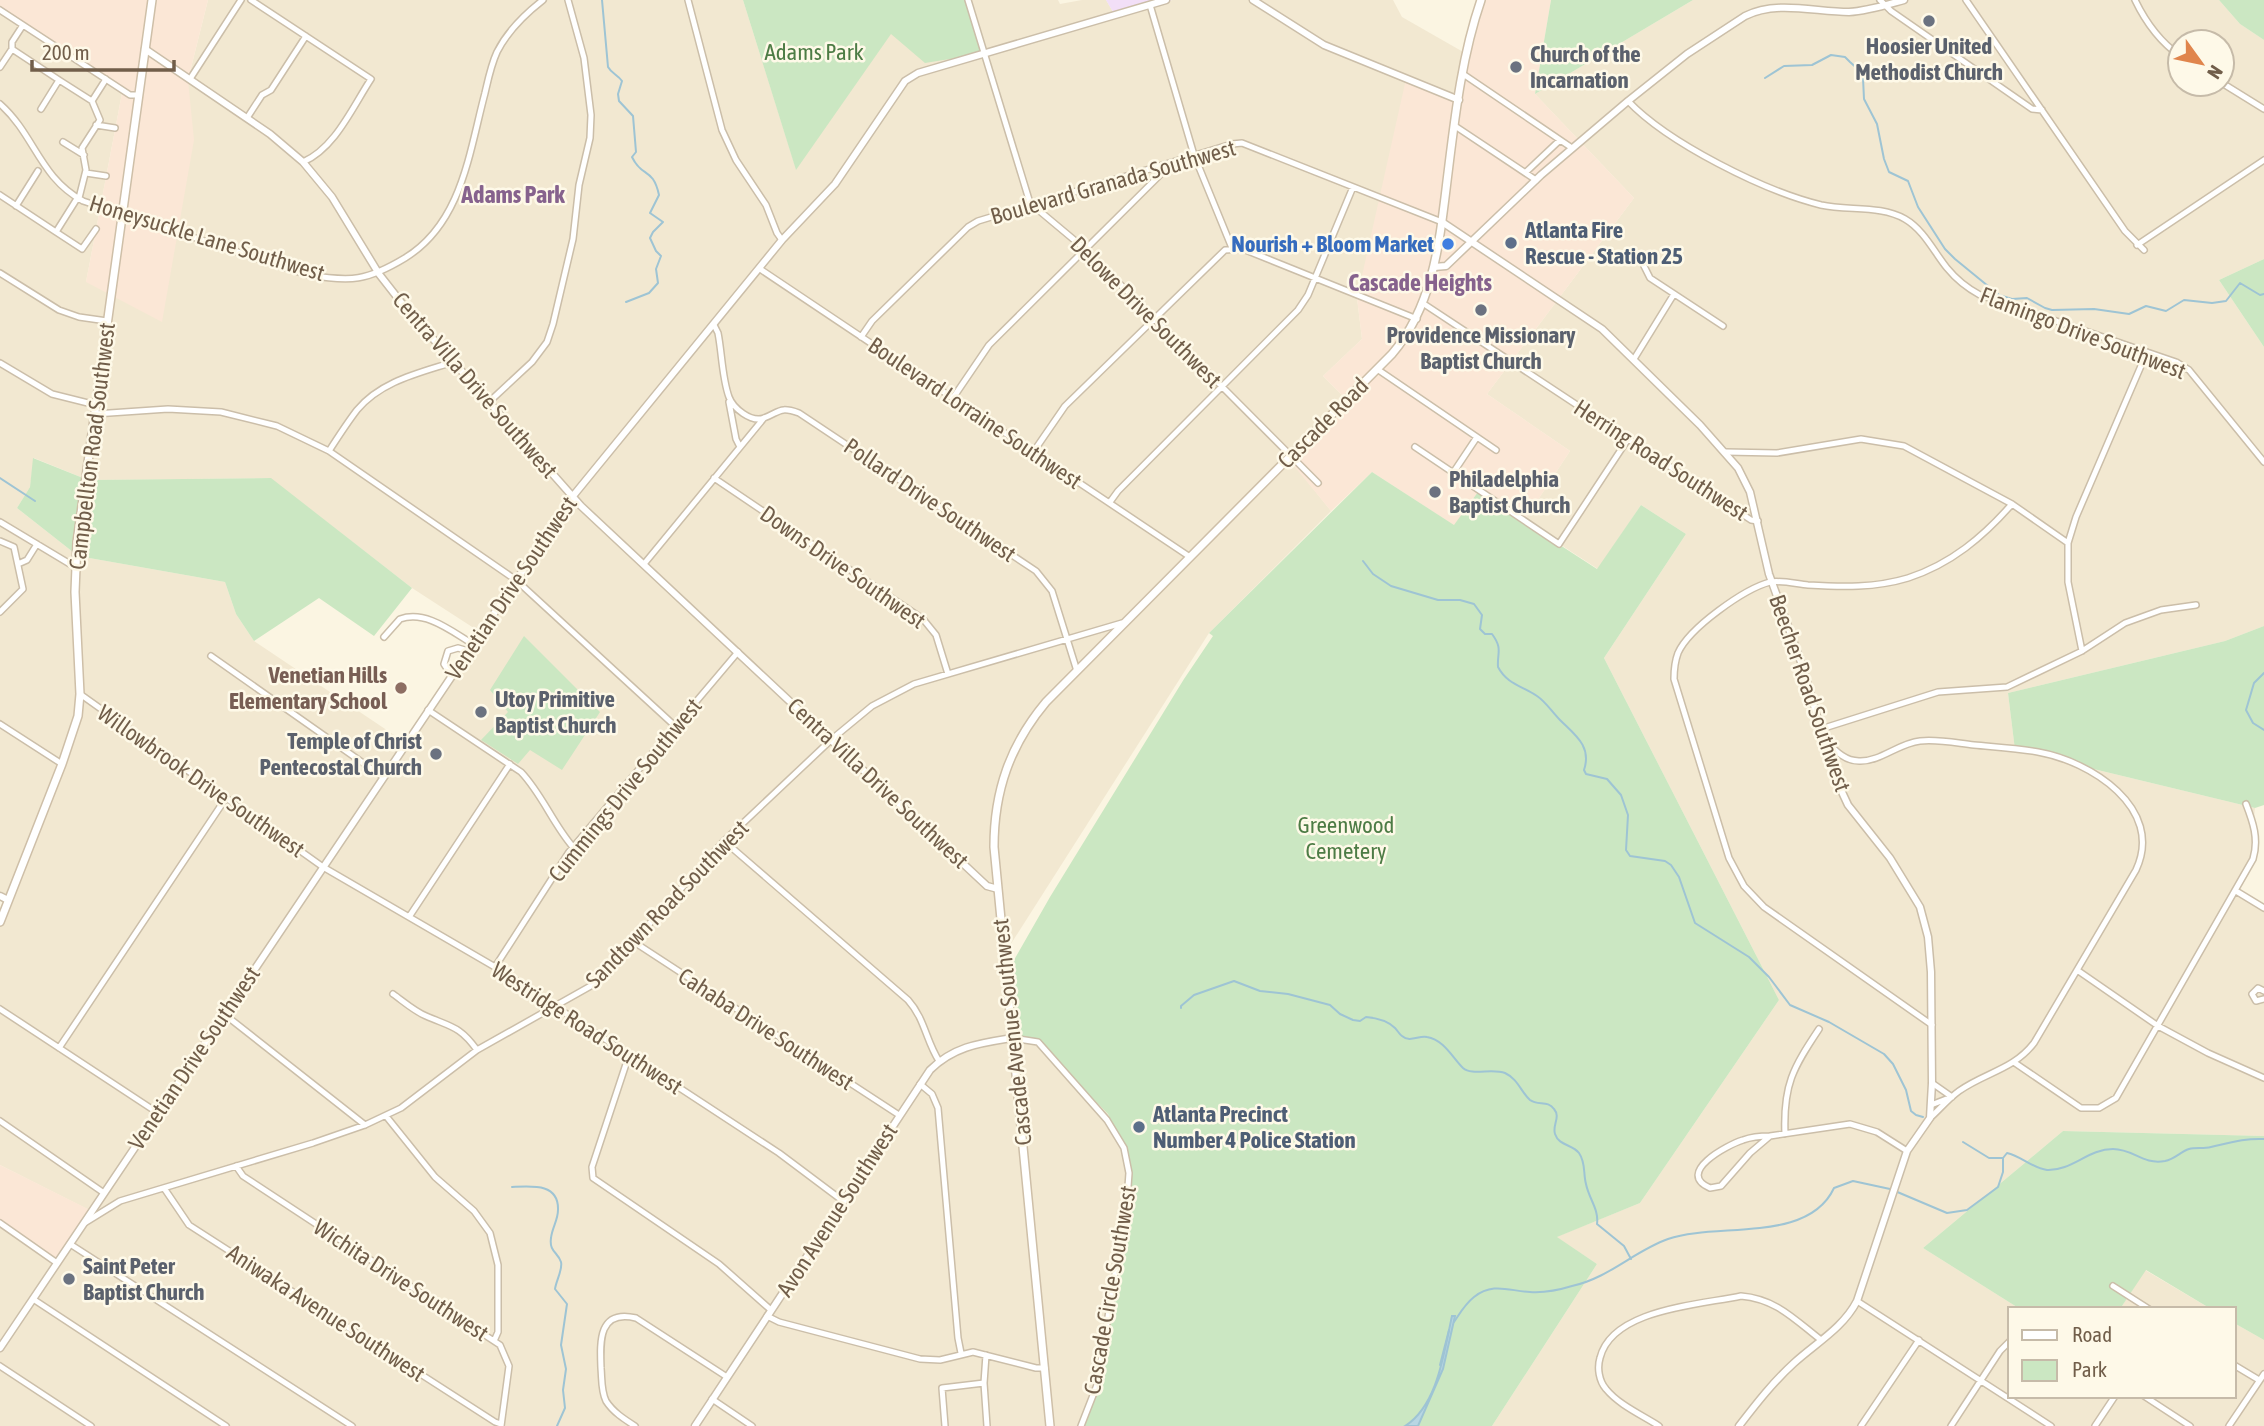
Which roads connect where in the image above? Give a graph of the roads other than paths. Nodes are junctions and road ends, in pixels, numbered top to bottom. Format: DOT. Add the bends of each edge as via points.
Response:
graph roads {
  1 [pos="152,0"];
  2 [pos="241,0"];
  3 [pos="251,0"];
  4 [pos="543,0"];
  5 [pos="568,0"];
  6 [pos="688,0"];
  7 [pos="968,0"];
  8 [pos="1166,0"];
  9 [pos="1253,0"];
  10 [pos="1481,0"];
  11 [pos="1904,0"];
  12 [pos="1966,0"];
  13 [pos="2135,0"];
  14 [pos="1882,3"];
  15 [pos="1150,5"];
  16 [pos="1,14"];
  17 [pos="23,25"];
  18 [pos="306,36"];
  19 [pos="2166,44"];
  20 [pos="12,49"];
  21 [pos="145,49"];
  22 [pos="984,54"];
  23 [pos="0,67"];
  24 [pos="1464,74"];
  25 [pos="106,79"];
  26 [pos="190,79"];
  27 [pos="59,80"];
  28 [pos="2236,92"];
  29 [pos="139,95"];
  30 [pos="1459,100"];
  31 [pos="92,101"];
  32 [pos="1628,101"];
  33 [pos="0,104"];
  34 [pos="41,109"];
  35 [pos="2264,109"];
  36 [pos="2042,110"];
  37 [pos="247,118"];
  38 [pos="96,125"];
  39 [pos="1455,126"];
  40 [pos="115,128"];
  41 [pos="1560,140"];
  42 [pos="63,142"];
  43 [pos="1572,148"];
  44 [pos="84,155"];
  45 [pos="1194,155"];
  46 [pos="1174,160"];
  47 [pos="2264,160"];
  48 [pos="303,162"];
  49 [pos="38,171"];
  50 [pos="1526,172"];
  51 [pos="86,173"];
  52 [pos="106,176"];
  53 [pos="1536,180"];
  54 [pos="1353,187"];
  55 [pos="0,195"];
  56 [pos="78,198"];
  57 [pos="1030,203"];
  58 [pos="16,206"];
  59 [pos="122,214"];
  60 [pos="1442,222"];
  61 [pos="96,229"];
  62 [pos="56,232"];
  63 [pos="782,240"];
  64 [pos="1471,242"];
  65 [pos="2137,245"];
  66 [pos="1232,248"];
  67 [pos="1085,249"];
  68 [pos="2144,250"];
  69 [pos="1644,266"];
  70 [pos="1434,267"];
  71 [pos="760,269"];
  72 [pos="0,273"];
  73 [pos="379,274"];
  74 [pos="1315,278"];
  75 [pos="1674,294"];
  76 [pos="1423,304"];
  77 [pos="1153,318"];
  78 [pos="1417,319"];
  79 [pos="107,321"];
  80 [pos="714,325"];
  81 [pos="1723,326"];
  82 [pos="861,337"];
  83 [pos="2147,352"];
  84 [pos="1634,359"];
  85 [pos="453,362"];
  86 [pos="0,363"];
  87 [pos="1377,369"];
  88 [pos="1222,387"];
  89 [pos="953,398"];
  90 [pos="729,399"];
  91 [pos="489,402"];
  92 [pos="95,409"];
  93 [pos="764,418"];
  94 [pos="1477,437"];
  95 [pos="1628,439"];
  96 [pos="740,447"];
  97 [pos="1415,447"];
  98 [pos="1496,450"];
  99 [pos="329,451"];
  100 [pos="1034,452"];
  101 [pos="1726,453"];
  102 [pos="1290,456"];
  103 [pos="2264,462"];
  104 [pos="1453,473"];
  105 [pos="714,478"];
  106 [pos="1318,483"];
  107 [pos="573,496"];
  108 [pos="1110,502"];
  109 [pos="2012,504"];
  110 [pos="1758,521"];
  111 [pos="0,522"];
  112 [pos="0,541"];
  113 [pos="2068,543"];
  114 [pos="37,544"];
  115 [pos="1190,557"];
  116 [pos="18,564"];
  117 [pos="644,564"];
  118 [pos="75,567"];
  119 [pos="516,580"];
  120 [pos="1772,582"];
  121 [pos="2196,605"];
  122 [pos="0,612"];
  123 [pos="1125,622"];
  124 [pos="384,637"];
  125 [pos="1067,640"];
  126 [pos="473,644"];
  127 [pos="468,651"];
  128 [pos="2082,651"];
  129 [pos="738,652"];
  130 [pos="211,656"];
  131 [pos="1080,668"];
  132 [pos="948,674"];
  133 [pos="452,676"];
  134 [pos="80,694"];
  135 [pos="428,710"];
  136 [pos="0,724"];
  137 [pos="676,726"];
  138 [pos="1821,729"];
  139 [pos="832,739"];
  140 [pos="1824,739"];
  141 [pos="62,764"];
  142 [pos="510,764"];
  143 [pos="383,777"];
  144 [pos="226,798"];
  145 [pos="2246,804"];
  146 [pos="724,841"];
  147 [pos="573,847"];
  148 [pos="323,867"];
  149 [pos="998,889"];
  150 [pos="2236,891"];
  151 [pos="0,896"];
  152 [pos="8,900"];
  153 [pos="2264,908"];
  154 [pos="409,917"];
  155 [pos="0,922"];
  156 [pos="634,942"];
  157 [pos="495,967"];
  158 [pos="2077,970"];
  159 [pos="2264,991"];
  160 [pos="393,994"];
  161 [pos="2264,999"];
  162 [pos="556,1007"];
  163 [pos="0,1009"];
  164 [pos="224,1014"];
  165 [pos="1932,1025"];
  166 [pos="2158,1026"];
  167 [pos="1819,1029"];
  168 [pos="1012,1038"];
  169 [pos="59,1048"];
  170 [pos="477,1050"];
  171 [pos="629,1055"];
  172 [pos="939,1061"];
  173 [pos="2015,1063"];
  174 [pos="2264,1078"];
  175 [pos="1932,1083"];
  176 [pos="920,1084"];
  177 [pos="1952,1097"];
  178 [pos="1931,1105"];
  179 [pos="158,1113"];
  180 [pos="899,1115"];
  181 [pos="386,1116"];
  182 [pos="1930,1118"];
  183 [pos="0,1121"];
  184 [pos="365,1125"];
  185 [pos="1785,1134"];
  186 [pos="1770,1136"];
  187 [pos="1907,1151"];
  188 [pos="236,1166"];
  189 [pos="164,1188"];
  190 [pos="104,1193"];
  191 [pos="843,1201"];
  192 [pos="0,1223"];
  193 [pos="83,1224"];
  194 [pos="69,1244"];
  195 [pos="57,1263"];
  196 [pos="2113,1286"];
  197 [pos="33,1299"];
  198 [pos="1857,1301"];
  199 [pos="2146,1307"];
  200 [pos="769,1313"];
  201 [pos="494,1340"];
  202 [pos="1821,1340"];
  203 [pos="1919,1340"];
  204 [pos="2008,1343"];
  205 [pos="0,1348"];
  206 [pos="961,1353"];
  207 [pos="986,1356"];
  208 [pos="0,1366"];
  209 [pos="2236,1366"];
  210 [pos="1045,1368"];
  211 [pos="2264,1374"];
  212 [pos="727,1377"];
  213 [pos="1982,1380"];
  214 [pos="2259,1380"];
  215 [pos="984,1382"];
  216 [pos="2008,1397"];
  217 [pos="2009,1398"];
  218 [pos="2114,1398"];
  219 [pos="2147,1398"];
  220 [pos="712,1399"];
  221 [pos="501,1425"];
  222 [pos="91,1426"];
  223 [pos="226,1426"];
  224 [pos="352,1426"];
  225 [pos="635,1426"];
  226 [pos="695,1426"];
  227 [pos="752,1426"];
  228 [pos="945,1426"];
  229 [pos="987,1426"];
  230 [pos="1050,1426"];
  231 [pos="1081,1426"];
  232 [pos="1659,1426"];
  233 [pos="1739,1426"];
  234 [pos="1861,1426"];
  235 [pos="1951,1426"];
  236 [pos="2052,1426"];
  237 [pos="2095,1426"];
  238 [pos="2190,1426"];
  239 [pos="2229,1426"];
  1 -- 21 [label="main road, Campbellton Road Southwest"];
  2 -- 26 [label="street"];
  3 -- 18 [label="street"];
  4 -- 73 [label="street, Honeysuckle Lane Southwest" via="514,27 498,51 459,189 445,220 419,248"];
  5 -- 91 [label="street" via="584,58 591,115 573,239 547,342"];
  6 -- 63 [label="street" via="725,138"];
  7 -- 22 [label="street"];
  8 -- 15 [label="street, Venetian Drive Southwest"];
  9 -- 30 [label="street" via="1324,46"];
  10 -- 24 [label="main road, Cascade Road"];
  11 -- 14 [label="street"];
  12 -- 36 [label="street"];
  13 -- 19 [label="street" via="2151,30"];
  14 -- 32 [label="street" via="1850,12 1774,7 1755,11 1687,54"];
  14 -- 36 [label="street" via="2032,109"];
  15 -- 22 [label="street, Venetian Drive Southwest"];
  15 -- 45 [label="street"];
  16 -- 17 [label="street"];
  17 -- 20 [label="street"];
  17 -- 25 [label="street"];
  18 -- 37 [label="street"];
  18 -- 48 [label="street" via="370,79 328,145"];
  20 -- 23 [label="street"];
  20 -- 27 [label="street"];
  21 -- 26 [label="street, Centra Villa Drive Southwest"];
  21 -- 29 [label="main road, Campbellton Road Southwest"];
  22 -- 57 [label="street"];
  22 -- 63 [label="street, Venetian Drive Southwest" via="905,81 835,184"];
  24 -- 30 [label="main road, Cascade Road"];
  24 -- 41 [label="street"];
  25 -- 29 [label="street" via="130,95"];
  25 -- 31 [label="street"];
  26 -- 37 [label="street, Centra Villa Drive Southwest"];
  27 -- 31 [label="street"];
  27 -- 34 [label="street"];
  28 -- 35 [label="street"];
  29 -- 59 [label="main road, Campbellton Road Southwest"];
  30 -- 39 [label="main road, Cascade Road"];
  31 -- 38 [label="street" via="100,120"];
  32 -- 43 [label="street"];
  32 -- 83 [label="street, Flamingo Drive Southwest" via="1688,146 1753,180 1821,205 1887,212 1905,219 1920,231 1955,277 1980,295"];
  33 -- 56 [label="street, Honeysuckle Lane Southwest" via="23,130 53,178"];
  36 -- 65 [label="street"];
  37 -- 48 [label="street, Centra Villa Drive Southwest"];
  38 -- 40 [label="street"];
  38 -- 44 [label="street" via="82,148"];
  39 -- 50 [label="street"];
  39 -- 60 [label="main road, Cascade Road"];
  41 -- 43 [label="street"];
  41 -- 50 [label="street"];
  42 -- 44 [label="street"];
  43 -- 53 [label="street"];
  44 -- 51 [label="street"];
  45 -- 46 [label="street, Boulevard Granada Southwest"];
  45 -- 54 [label="street, Boulevard Granada Southwest" via="1242,144"];
  45 -- 66 [label="street"];
  46 -- 57 [label="street, Boulevard Granada Southwest"];
  46 -- 67 [label="street"];
  47 -- 65 [label="street"];
  48 -- 73 [label="street, Centra Villa Drive Southwest" via="332,197"];
  49 -- 58 [label="street"];
  50 -- 53 [label="street"];
  51 -- 52 [label="street"];
  51 -- 56 [label="street"];
  53 -- 64 [label="street"];
  54 -- 60 [label="street, Boulevard Granada Southwest"];
  54 -- 74 [label="street"];
  55 -- 58 [label="street"];
  56 -- 59 [label="street, Honeysuckle Lane Southwest"];
  56 -- 62 [label="street"];
  57 -- 67 [label="street, Delowe Drive Southwest"];
  57 -- 82 [label="street, Boulevard Granada Southwest" via="968,227"];
  58 -- 62 [label="street"];
  59 -- 73 [label="street, Honeysuckle Lane Southwest" via="308,275 348,279"];
  59 -- 79 [label="main road, Campbellton Road Southwest"];
  60 -- 64 [label="street, Beecher Road Southwest"];
  60 -- 70 [label="main road, Cascade Road"];
  61 -- 62 [label="street" via="82,249"];
  63 -- 71 [label="street, Venetian Drive Southwest"];
  64 -- 70 [label="street" via="1446,266"];
  64 -- 84 [label="street, Beecher Road Southwest" via="1576,310"];
  65 -- 68 [label="street"];
  66 -- 74 [label="street"];
  66 -- 77 [label="street" via="1218,254"];
  67 -- 77 [label="street, Delowe Drive Southwest"];
  67 -- 89 [label="street" via="989,345"];
  69 -- 75 [label="street" via="1650,278"];
  70 -- 76 [label="main road, Cascade Road"];
  71 -- 80 [label="street, Venetian Drive Southwest"];
  71 -- 82 [label="street, Boulevard Lorraine Southwest"];
  72 -- 79 [label="street" via="59,310"];
  73 -- 85 [label="street, Centra Villa Drive Southwest"];
  74 -- 78 [label="street"];
  74 -- 88 [label="street" via="1297,310"];
  75 -- 81 [label="street"];
  75 -- 84 [label="street"];
  76 -- 78 [label="main road, Cascade Road"];
  76 -- 95 [label="street, Herring Road Southwest"];
  77 -- 88 [label="street, Delowe Drive Southwest"];
  77 -- 100 [label="street" via="1065,406"];
  78 -- 87 [label="main road, Cascade Road"];
  79 -- 92 [label="main road, Campbellton Road Southwest"];
  80 -- 90 [label="street"];
  80 -- 107 [label="street, Venetian Drive Southwest"];
  82 -- 89 [label="street, Boulevard Lorraine Southwest"];
  83 -- 103 [label="street, Flamingo Drive Southwest" via="2195,374"];
  83 -- 113 [label="street"];
  84 -- 101 [label="street, Beecher Road Southwest"];
  85 -- 91 [label="street, Centra Villa Drive Southwest"];
  85 -- 99 [label="street" via="402,378 377,392 356,410"];
  86 -- 92 [label="street" via="52,394"];
  87 -- 94 [label="street"];
  87 -- 102 [label="main road, Cascade Road"];
  88 -- 102 [label="street, Delowe Drive Southwest"];
  88 -- 108 [label="street"];
  89 -- 100 [label="street, Boulevard Lorraine Southwest"];
  90 -- 93 [label="street" via="746,415"];
  90 -- 96 [label="street"];
  91 -- 107 [label="street, Centra Villa Drive Southwest"];
  92 -- 99 [label="street" via="220,412 277,426"];
  92 -- 118 [label="main road, Campbellton Road Southwest"];
  93 -- 96 [label="street"];
  93 -- 125 [label="street, Pollard Drive Southwest" via="780,410 799,413 1036,571 1052,591"];
  94 -- 98 [label="street"];
  94 -- 104 [label="street"];
  95 -- 104 [label="street" via="1559,544"];
  95 -- 110 [label="street, Herring Road Southwest"];
  96 -- 105 [label="street"];
  97 -- 104 [label="street"];
  99 -- 119 [label="street"];
  100 -- 108 [label="street, Boulevard Lorraine Southwest"];
  101 -- 109 [label="street" via="1786,453 1861,439 1887,442 1911,449"];
  101 -- 110 [label="street, Beecher Road Southwest" via="1745,478"];
  102 -- 106 [label="street, Delowe Drive Southwest"];
  102 -- 115 [label="main road, Cascade Road"];
  105 -- 117 [label="street"];
  105 -- 132 [label="street, Downs Drive Southwest" via="923,618 936,635"];
  107 -- 117 [label="street, Centra Villa Drive Southwest"];
  107 -- 119 [label="street, Venetian Drive Southwest"];
  108 -- 115 [label="street, Boulevard Lorraine Southwest"];
  109 -- 113 [label="street"];
  109 -- 120 [label="street" via="1970,546 1909,577 1845,587"];
  110 -- 120 [label="street, Beecher Road Southwest"];
  111 -- 114 [label="street"];
  112 -- 116 [label="street" via="14,547"];
  113 -- 128 [label="street" via="2067,582"];
  114 -- 116 [label="street" via="27,560"];
  114 -- 118 [label="street"];
  115 -- 123 [label="main road, Cascade Road"];
  116 -- 122 [label="street" via="23,589"];
  117 -- 129 [label="street, Centra Villa Drive Southwest"];
  118 -- 134 [label="main road, Campbellton Road Southwest"];
  119 -- 126 [label="street, Venetian Drive Southwest"];
  119 -- 137 [label="street"];
  120 -- 138 [label="street, Beecher Road Southwest"];
  120 -- 165 [label="street" via="1706,620 1684,643 1675,666 1674,679 1729,858 1744,886 1764,907"];
  121 -- 128 [label="street" via="2161,610 2125,623"];
  123 -- 125 [label="street, Sandtown Road Southwest"];
  123 -- 131 [label="main road, Cascade Road"];
  124 -- 126 [label="street" via="400,619 420,617"];
  125 -- 131 [label="street, Pollard Drive Southwest"];
  125 -- 132 [label="street, Sandtown Road Southwest"];
  126 -- 127 [label="street, Venetian Drive Southwest"];
  127 -- 133 [label="street, Venetian Drive Southwest"];
  127 -- 133 [label="street" via="448,651 444,664"];
  128 -- 138 [label="street" via="2007,687 1930,694"];
  129 -- 137 [label="street, Cummings Drive Southwest"];
  129 -- 139 [label="street, Centra Villa Drive Southwest"];
  130 -- 143 [label="street"];
  131 -- 149 [label="main road, Cascade Avenue Southwest" via="1031,720 1005,769 993,823"];
  132 -- 139 [label="street, Sandtown Road Southwest" via="885,698"];
  133 -- 135 [label="street, Venetian Drive Southwest"];
  134 -- 141 [label="main road, Campbellton Road Southwest" via="75,730"];
  134 -- 144 [label="street, Willowbrook Drive Southwest"];
  135 -- 142 [label="street"];
  135 -- 143 [label="street, Venetian Drive Southwest"];
  136 -- 141 [label="street"];
  137 -- 147 [label="street, Cummings Drive Southwest"];
  138 -- 140 [label="street, Beecher Road Southwest"];
  139 -- 146 [label="street, Sandtown Road Southwest"];
  139 -- 149 [label="street, Centra Villa Drive Southwest" via="987,886"];
  140 -- 158 [label="street" via="1841,756 1857,762 1908,743 1929,741 2038,752 2091,772 2123,795 2139,821 2139,864"];
  140 -- 165 [label="street, Beecher Road Southwest" via="1848,805 1890,858 1920,907 1928,937"];
  141 -- 152 [label="main road, Campbellton Road Southwest"];
  142 -- 147 [label="street" via="529,781"];
  142 -- 154 [label="street"];
  143 -- 148 [label="street, Venetian Drive Southwest"];
  144 -- 148 [label="street, Willowbrook Drive Southwest"];
  144 -- 169 [label="street"];
  145 -- 150 [label="street" via="2256,849"];
  146 -- 156 [label="street, Sandtown Road Southwest"];
  146 -- 172 [label="street" via="908,1000 922,1019"];
  147 -- 157 [label="street, Cummings Drive Southwest"];
  148 -- 154 [label="street, Westridge Road Southwest"];
  148 -- 164 [label="street, Venetian Drive Southwest"];
  149 -- 168 [label="main road, Cascade Avenue Southwest"];
  150 -- 153 [label="street"];
  150 -- 166 [label="street"];
  151 -- 152 [label="street"];
  152 -- 155 [label="main road, Campbellton Road Southwest"];
  154 -- 157 [label="street, Westridge Road Southwest"];
  156 -- 162 [label="street, Sandtown Road Southwest" via="596,983"];
  156 -- 180 [label="street, Cahaba Drive Southwest"];
  157 -- 162 [label="street, Westridge Road Southwest"];
  158 -- 166 [label="street"];
  158 -- 173 [label="street" via="2034,1043"];
  159 -- 161 [label="street" via="2256,989 2252,996 2256,1001"];
  160 -- 170 [label="street" via="424,1015 450,1024"];
  162 -- 170 [label="street, Sandtown Road Southwest"];
  162 -- 171 [label="street, Westridge Road Southwest"];
  163 -- 169 [label="street"];
  164 -- 179 [label="street, Venetian Drive Southwest"];
  164 -- 184 [label="street"];
  165 -- 175 [label="street, Beecher Road Southwest"];
  166 -- 173 [label="street" via="2116,1098 2099,1108 2076,1105"];
  166 -- 174 [label="street"];
  167 -- 185 [label="street" via="1791,1074"];
  168 -- 172 [label="street, Avon Avenue Southwest" via="966,1046"];
  168 -- 210 [label="main road, Cascade Avenue Southwest"];
  168 -- 231 [label="street, Cascade Circle Southwest" via="1038,1042 1107,1120 1128,1161 1127,1200 1105,1340 1097,1385"];
  169 -- 179 [label="street"];
  170 -- 181 [label="street, Sandtown Road Southwest" via="413,1101"];
  171 -- 191 [label="street, Westridge Road Southwest" via="779,1153"];
  171 -- 200 [label="street" via="592,1167 593,1178 719,1264"];
  172 -- 176 [label="street, Avon Avenue Southwest"];
  173 -- 177 [label="street"];
  175 -- 177 [label="street"];
  175 -- 178 [label="street, Beecher Road Southwest"];
  176 -- 180 [label="street, Avon Avenue Southwest"];
  176 -- 206 [label="street" via="932,1094 938,1108"];
  177 -- 178 [label="street"];
  177 -- 182 [label="street"];
  178 -- 182 [label="street, Beecher Road Southwest"];
  179 -- 190 [label="street, Venetian Drive Southwest"];
  180 -- 191 [label="street, Avon Avenue Southwest"];
  181 -- 184 [label="street, Sandtown Road Southwest"];
  181 -- 201 [label="street" via="435,1177 474,1211 490,1233 498,1265 498,1332"];
  182 -- 187 [label="street"];
  183 -- 190 [label="street"];
  184 -- 188 [label="street, Sandtown Road Southwest"];
  185 -- 186 [label="street"];
  185 -- 187 [label="street" via="1850,1124 1877,1132"];
  186 -- 186 [label="street" via="1742,1140 1717,1152 1700,1167 1701,1182 1710,1188 1721,1186"];
  187 -- 198 [label="street"];
  188 -- 189 [label="street, Sandtown Road Southwest"];
  188 -- 201 [label="street, Wichita Drive Southwest" via="243,1176"];
  189 -- 193 [label="street, Sandtown Road Southwest" via="120,1201"];
  189 -- 221 [label="street, Aniwaka Avenue Southwest" via="188,1225"];
  190 -- 193 [label="street, Venetian Drive Southwest"];
  191 -- 200 [label="street, Avon Avenue Southwest"];
  192 -- 195 [label="street"];
  193 -- 194 [label="street, Venetian Drive Southwest"];
  194 -- 195 [label="street, Venetian Drive Southwest"];
  194 -- 224 [label="street"];
  195 -- 197 [label="street, Venetian Drive Southwest"];
  196 -- 199 [label="street"];
  197 -- 205 [label="street, Venetian Drive Southwest"];
  197 -- 223 [label="street"];
  198 -- 202 [label="street" via="1849,1316"];
  198 -- 203 [label="street"];
  200 -- 206 [label="street" via="779,1322 920,1359 940,1360"];
  200 -- 212 [label="street, Avon Avenue Southwest"];
  201 -- 221 [label="street, Wichita Drive Southwest" via="509,1366"];
  202 -- 232 [label="street" via="1774,1304 1757,1297 1741,1296 1638,1318 1612,1336 1600,1357 1599,1371 1607,1390"];
  202 -- 233 [label="street" via="1766,1392"];
  203 -- 213 [label="street"];
  203 -- 234 [label="street"];
  204 -- 213 [label="street"];
  206 -- 207 [label="street"];
  207 -- 210 [label="street"];
  207 -- 215 [label="street"];
  208 -- 222 [label="street"];
  209 -- 214 [label="street"];
  210 -- 230 [label="main road, Cascade Avenue Southwest"];
  211 -- 214 [label="street"];
  212 -- 220 [label="street, Avon Avenue Southwest"];
  212 -- 225 [label="street" via="636,1318 610,1321 601,1335 602,1387 612,1409"];
  213 -- 216 [label="street"];
  213 -- 235 [label="street"];
  214 -- 239 [label="street"];
  215 -- 228 [label="street" via="942,1388"];
  215 -- 229 [label="street"];
  217 -- 236 [label="street"];
  218 -- 237 [label="street"];
  219 -- 238 [label="street"];
  220 -- 226 [label="street, Avon Avenue Southwest"];
  220 -- 227 [label="street"];
}
